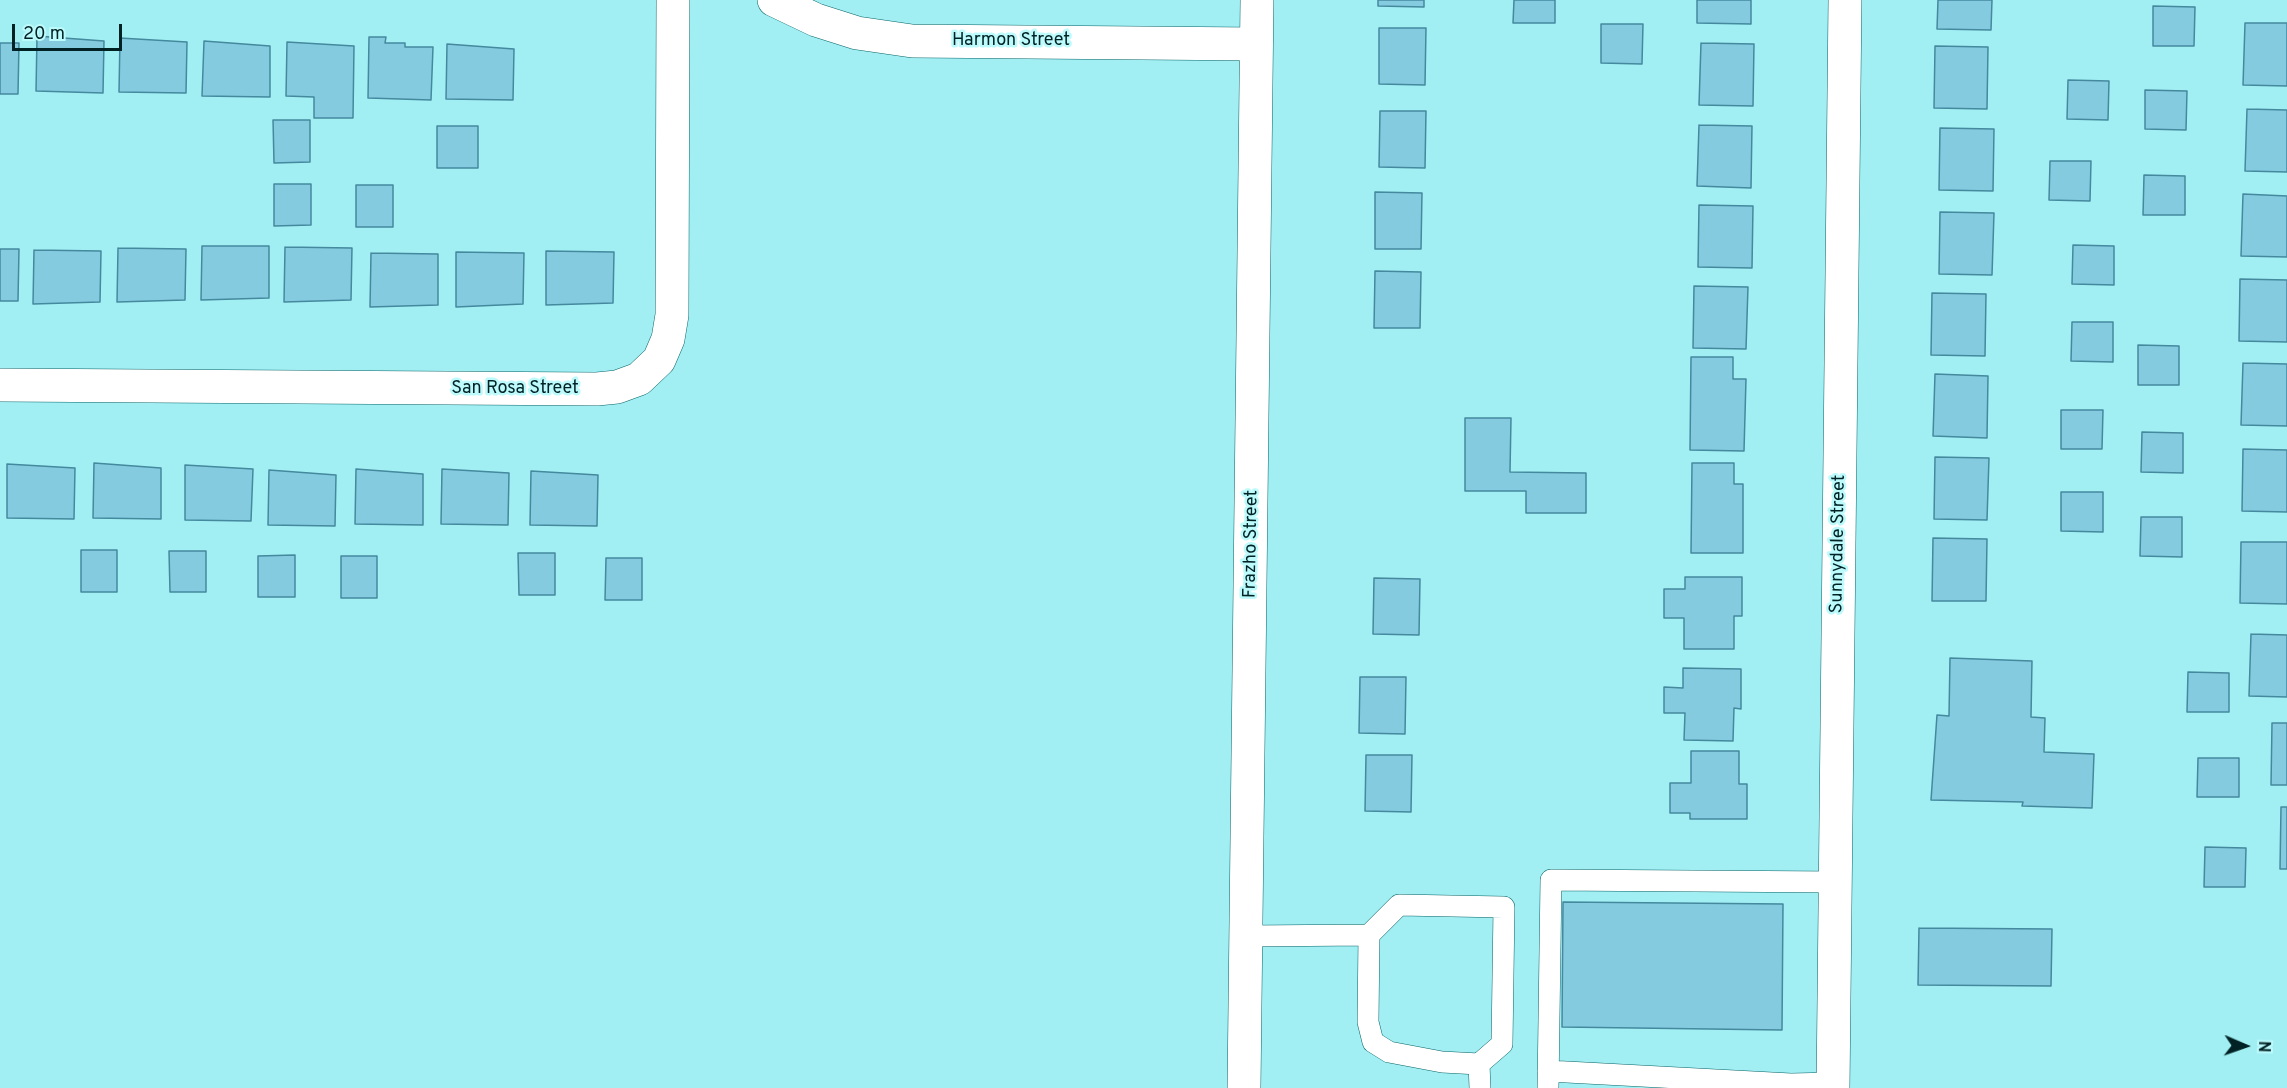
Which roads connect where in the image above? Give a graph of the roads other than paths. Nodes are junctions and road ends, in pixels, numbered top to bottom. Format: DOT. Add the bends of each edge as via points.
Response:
graph roads {
  1 [pos="673,0"];
  2 [pos="774,0"];
  3 [pos="1257,0"];
  4 [pos="1845,0"];
  5 [pos="1256,44"];
  6 [pos="0,385"];
  7 [pos="1836,882"];
  8 [pos="1369,935"];
  9 [pos="1247,936"];
  10 [pos="1479,1064"];
  11 [pos="1548,1079"];
  12 [pos="1833,1086"];
  13 [pos="1244,1088"];
  14 [pos="1480,1088"];
  1 -- 6 [label="street, San Rosa Street" via="672,315 659,360 639,380 597,389"];
  2 -- 5 [label="street, Harmon Street" via="816,20 857,33 912,41"];
  3 -- 5 [label="street, Frazho Street"];
  4 -- 7 [label="street, Sunnydale Street"];
  5 -- 9 [label="street, Frazho Street"];
  7 -- 11 [label="lane" via="1551,880"];
  7 -- 12 [label="street, Sunnydale Street"];
  8 -- 9 [label="lane"];
  8 -- 10 [label="lane" via="1368,1022 1372,1042 1389,1052"];
  8 -- 10 [label="lane" via="1399,905 1504,907 1503,1044"];
  9 -- 13 [label="street, Frazho Street"];
  10 -- 14 [label="lane"];
  11 -- 12 [label="lane"];
}
